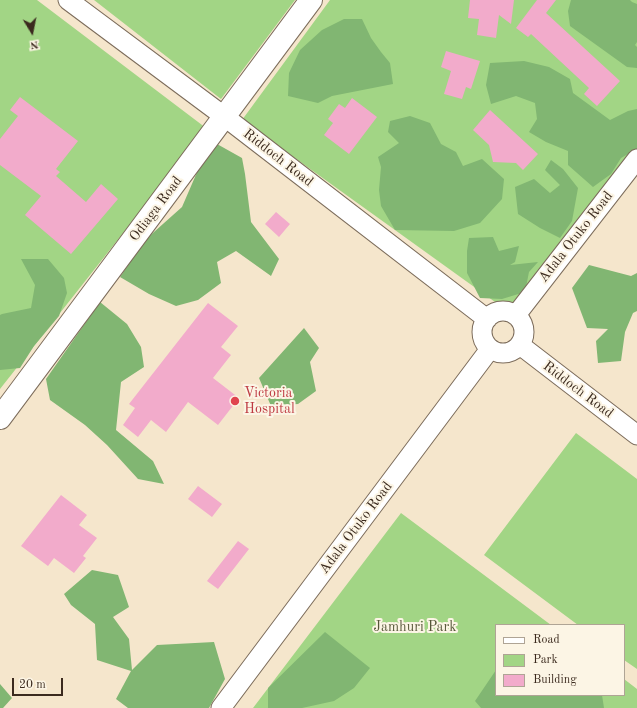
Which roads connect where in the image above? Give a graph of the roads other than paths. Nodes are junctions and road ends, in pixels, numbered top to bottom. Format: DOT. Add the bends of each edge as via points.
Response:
graph roads {
  1 [pos="68,0"];
  2 [pos="311,0"];
  3 [pos="225,117"];
  4 [pos="637,159"];
  5 [pos="516,316"];
  6 [pos="487,319"];
  7 [pos="520,345"];
  8 [pos="490,349"];
  9 [pos="0,418"];
  10 [pos="637,435"];
  11 [pos="221,708"];
  1 -- 3 [label="street, Riddoch Road"];
  2 -- 3 [label="main road, Odiaga Road"];
  3 -- 6 [label="street, Riddoch Road"];
  3 -- 9 [label="main road, Odiaga Road"];
  4 -- 5 [label="street, Adala Otuko Road"];
  5 -- 6 [label="street" via="501,311"];
  5 -- 7 [label="street" via="522,322 524,330 524,338"];
  6 -- 8 [label="street" via="482,335"];
  7 -- 8 [label="street" via="506,353"];
  7 -- 10 [label="street, Riddoch Road"];
  8 -- 11 [label="street, Adala Otuko Road"];
}
